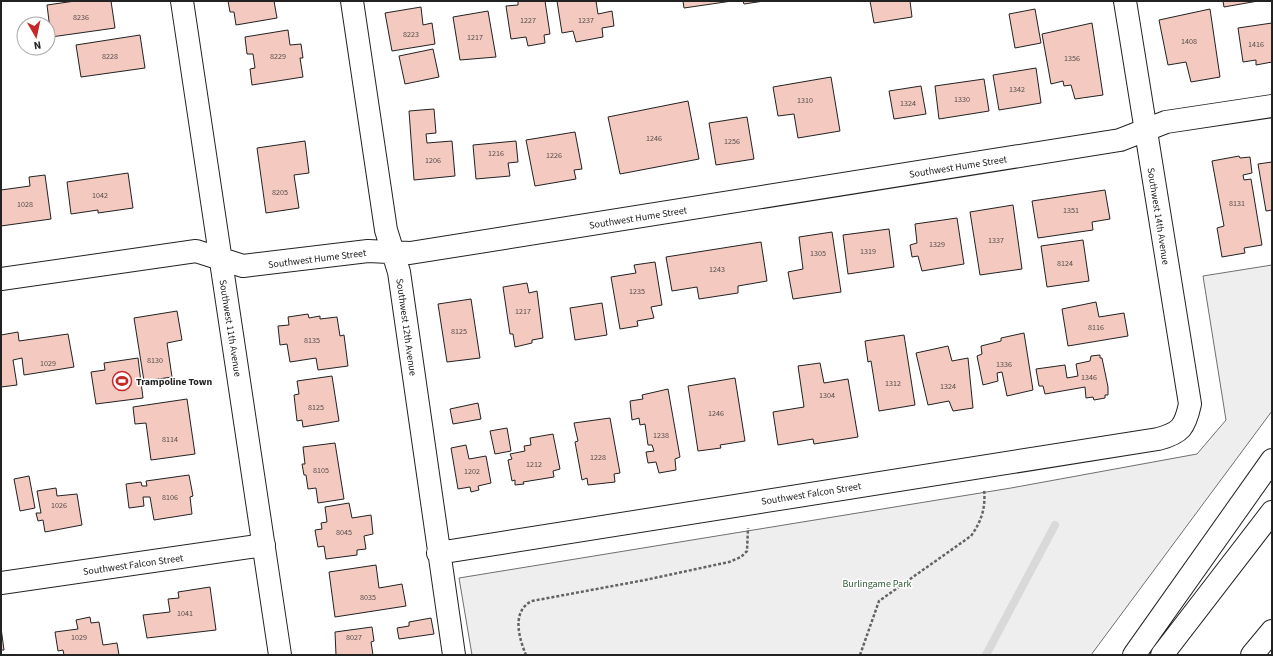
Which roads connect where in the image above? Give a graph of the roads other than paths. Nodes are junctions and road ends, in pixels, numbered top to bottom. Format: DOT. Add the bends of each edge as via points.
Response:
graph roads {
  1 [pos="182,1"];
  2 [pos="352,1"];
  3 [pos="1125,1"];
  4 [pos="1272,106"];
  5 [pos="1145,130"];
  6 [pos="392,252"];
  7 [pos="220,257"];
  8 [pos="1,279"];
  9 [pos="1182,429"];
  10 [pos="1272,460"];
  11 [pos="1272,512"];
  12 [pos="264,545"];
  13 [pos="438,553"];
  14 [pos="1,583"];
  15 [pos="1272,631"];
  16 [pos="280,655"];
  17 [pos="454,655"];
  18 [pos="1134,655"];
  19 [pos="1162,655"];
  20 [pos="1252,655"];
  1 -- 7 [label="main road, Southwest 11th Avenue"];
  2 -- 6 [label="main road, Southwest 12th Avenue" via="386,230"];
  3 -- 5 [label="main road, Southwest 14th Avenue"];
  4 -- 5 [label="main road, Southwest Hume Street" via="1166,122"];
  5 -- 6 [label="main road, Southwest Hume Street" via="1112,142 410,253"];
  5 -- 9 [label="main road, Southwest 14th Avenue" via="1190,404"];
  6 -- 7 [label="main road, Southwest Hume Street" via="368,251 243,266"];
  6 -- 13 [label="main road, Southwest 12th Avenue" via="399,272"];
  7 -- 8 [label="main road, Southwest Hume Street" via="196,251"];
  7 -- 12 [label="main road, Southwest 11th Avenue"];
  9 -- 13 [label="main road, Southwest Falcon Street" via="1171,436 1158,439"];
  10 -- 18 [label="main road"];
  11 -- 19 [label="main road"];
  12 -- 14 [label="main road, Southwest Falcon Street"];
  12 -- 16 [label="main road, Southwest 11th Avenue"];
  13 -- 17 [label="main road, Southwest 12th Avenue"];
  15 -- 20 [label="main road"];
}
